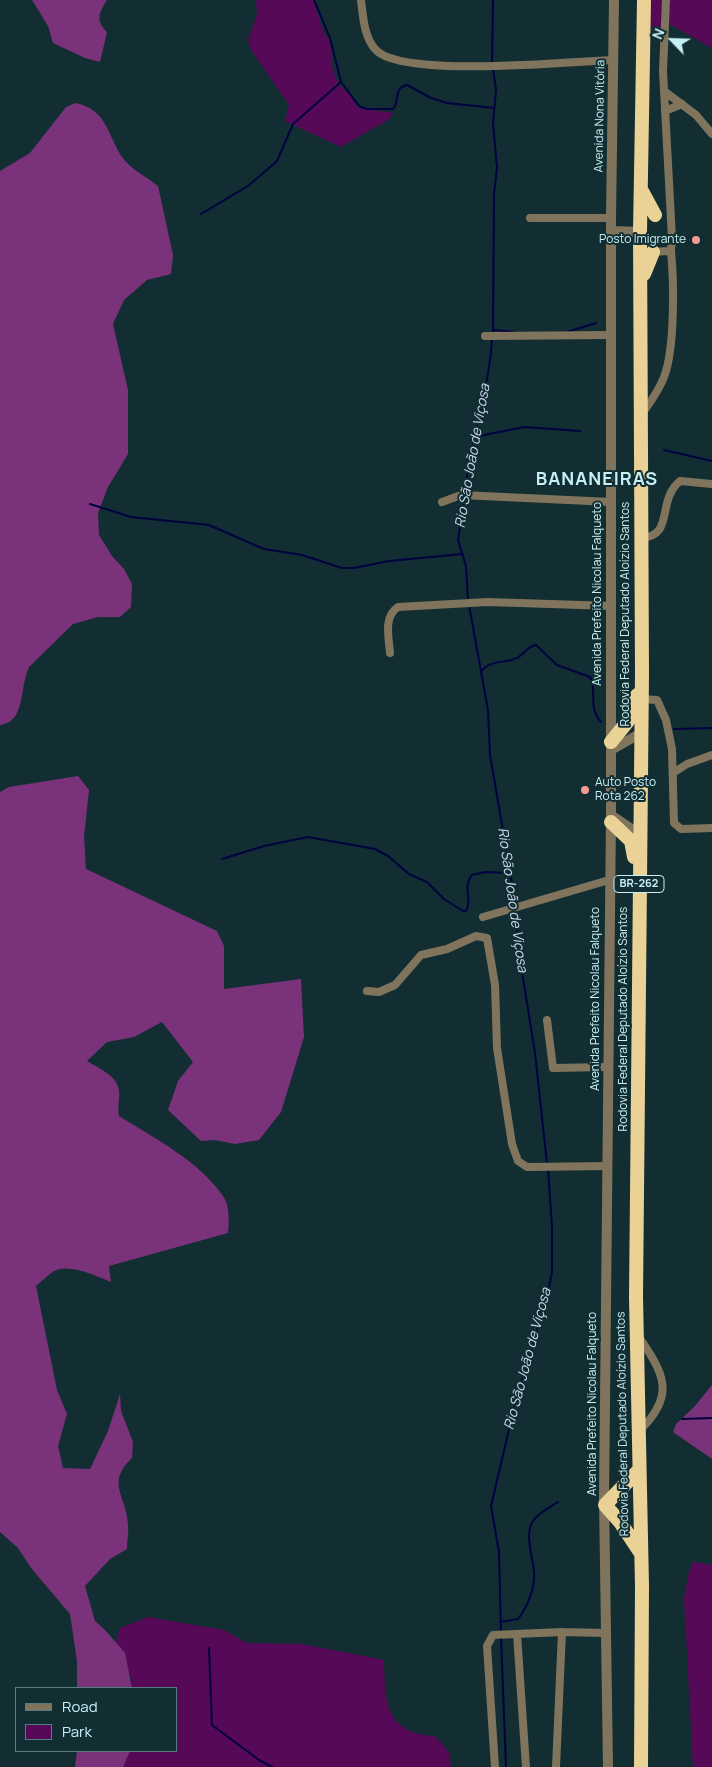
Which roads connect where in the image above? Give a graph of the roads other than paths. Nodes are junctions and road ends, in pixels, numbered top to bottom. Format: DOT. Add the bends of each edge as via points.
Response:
graph roads {
  1 [pos="360,0"];
  2 [pos="614,0"];
  3 [pos="644,0"];
  4 [pos="666,0"];
  5 [pos="613,60"];
  6 [pos="664,91"];
  7 [pos="682,104"];
  8 [pos="665,111"];
  9 [pos="712,134"];
  10 [pos="640,185"];
  11 [pos="655,215"];
  12 [pos="672,215"];
  13 [pos="640,216"];
  14 [pos="530,218"];
  15 [pos="611,218"];
  16 [pos="611,231"];
  17 [pos="640,232"];
  18 [pos="671,251"];
  19 [pos="646,252"];
  20 [pos="611,335"];
  21 [pos="488,336"];
  22 [pos="641,415"];
  23 [pos="712,484"];
  24 [pos="442,502"];
  25 [pos="611,502"];
  26 [pos="641,538"];
  27 [pos="612,606"];
  28 [pos="390,654"];
  29 [pos="642,673"];
  30 [pos="641,699"];
  31 [pos="641,733"];
  32 [pos="611,746"];
  33 [pos="712,755"];
  34 [pos="673,773"];
  35 [pos="611,819"];
  36 [pos="712,828"];
  37 [pos="639,834"];
  38 [pos="609,880"];
  39 [pos="639,890"];
  40 [pos="483,917"];
  41 [pos="367,991"];
  42 [pos="547,1020"];
  43 [pos="607,1067"];
  44 [pos="608,1166"];
  45 [pos="636,1334"];
  46 [pos="640,1430"];
  47 [pos="640,1470"];
  48 [pos="604,1505"];
  49 [pos="640,1552"];
  50 [pos="562,1632"];
  51 [pos="605,1633"];
  52 [pos="517,1634"];
  53 [pos="495,1767"];
  54 [pos="526,1767"];
  55 [pos="556,1767"];
  56 [pos="608,1767"];
  57 [pos="641,1767"];
  1 -- 5 [label="street" via="367,35 375,50 386,58 439,67"];
  2 -- 5 [label="street, Avenida Nona Vitória"];
  3 -- 10 [label="highway, Rodovia Federal Deputado Aloízio Santos / BR-262"];
  4 -- 6 [label="street"];
  5 -- 15 [label="street, Avenida Nona Vitória"];
  6 -- 7 [label="street"];
  6 -- 8 [label="street"];
  7 -- 8 [label="street"];
  7 -- 9 [label="street"];
  8 -- 12 [label="street"];
  10 -- 11 [label="highway"];
  10 -- 13 [label="highway, Rodovia Federal Deputado Aloízio Santos / BR-262"];
  11 -- 12 [label="street"];
  11 -- 13 [label="street"];
  12 -- 18 [label="street"];
  13 -- 17 [label="highway, Rodovia Federal Deputado Aloízio Santos / BR-262"];
  14 -- 15 [label="street"];
  15 -- 16 [label="street, Avenida Nona Vitória"];
  16 -- 17 [label="street"];
  16 -- 20 [label="street, Avenida Prefeito Nicolau Falqueto"];
  17 -- 19 [label="highway, Rodovia Federal Deputado Aloízio Santos / BR-262"];
  18 -- 19 [label="street"];
  18 -- 22 [label="street" via="674,280 668,361 664,377"];
  19 -- 22 [label="highway, Rodovia Federal Deputado Aloízio Santos / BR-262" via="640,292"];
  20 -- 21 [label="street"];
  20 -- 25 [label="street, Avenida Prefeito Nicolau Falqueto"];
  22 -- 26 [label="highway, Rodovia Federal Deputado Aloízio Santos / BR-262"];
  23 -- 26 [label="street" via="680,481 668,498 660,531 651,538"];
  24 -- 25 [label="street" via="461,494"];
  25 -- 27 [label="street, Avenida Prefeito Nicolau Falqueto"];
  26 -- 29 [label="highway, Rodovia Federal Deputado Aloízio Santos / BR-262"];
  27 -- 28 [label="street" via="530,602 398,606 388,618"];
  27 -- 32 [label="street, Avenida Prefeito Nicolau Falqueto"];
  29 -- 30 [label="highway, Rodovia Federal Deputado Aloízio Santos / BR-262"];
  29 -- 32 [label="highway" via="628,722"];
  30 -- 31 [label="highway, Rodovia Federal Deputado Aloízio Santos / BR-262"];
  30 -- 34 [label="street" via="652,698 661,705 672,749"];
  31 -- 32 [label="street"];
  31 -- 37 [label="highway, Rodovia Federal Deputado Aloízio Santos / BR-262"];
  32 -- 35 [label="street, Avenida Prefeito Nicolau Falqueto"];
  33 -- 34 [label="street"];
  34 -- 36 [label="street" via="674,823 680,829"];
  35 -- 37 [label="street"];
  35 -- 38 [label="street, Avenida Prefeito Nicolau Falqueto"];
  35 -- 39 [label="highway" via="631,841"];
  37 -- 39 [label="highway, Rodovia Federal Deputado Aloízio Santos / BR-262"];
  38 -- 40 [label="street"];
  38 -- 43 [label="street, Avenida Prefeito Nicolau Falqueto"];
  39 -- 45 [label="highway, Rodovia Federal Deputado Aloízio Santos / BR-262"];
  41 -- 44 [label="street" via="379,992 396,985 421,956 476,936 487,938 495,985 496,1048 512,1144 521,1164 527,1167"];
  42 -- 43 [label="street" via="553,1068"];
  43 -- 44 [label="street, Avenida Prefeito Nicolau Falqueto"];
  44 -- 48 [label="street, Avenida Prefeito Nicolau Falqueto"];
  45 -- 46 [label="highway, Rodovia Federal Deputado Aloízio Santos / BR-262"];
  45 -- 46 [label="street" via="655,1360 665,1384 660,1402"];
  46 -- 47 [label="highway, Rodovia Federal Deputado Aloízio Santos / BR-262"];
  47 -- 48 [label="highway"];
  47 -- 49 [label="highway, Rodovia Federal Deputado Aloízio Santos / BR-262"];
  48 -- 49 [label="highway"];
  48 -- 51 [label="street, Avenida Prefeito Nicolau Falqueto"];
  49 -- 57 [label="highway, Rodovia Federal Deputado Aloízio Santos / BR-262"];
  50 -- 51 [label="street"];
  50 -- 52 [label="street"];
  50 -- 55 [label="street"];
  51 -- 56 [label="street, Avenida Prefeito Nicolau Falqueto"];
  52 -- 53 [label="street" via="493,1635 487,1646"];
  52 -- 54 [label="street"];
}
